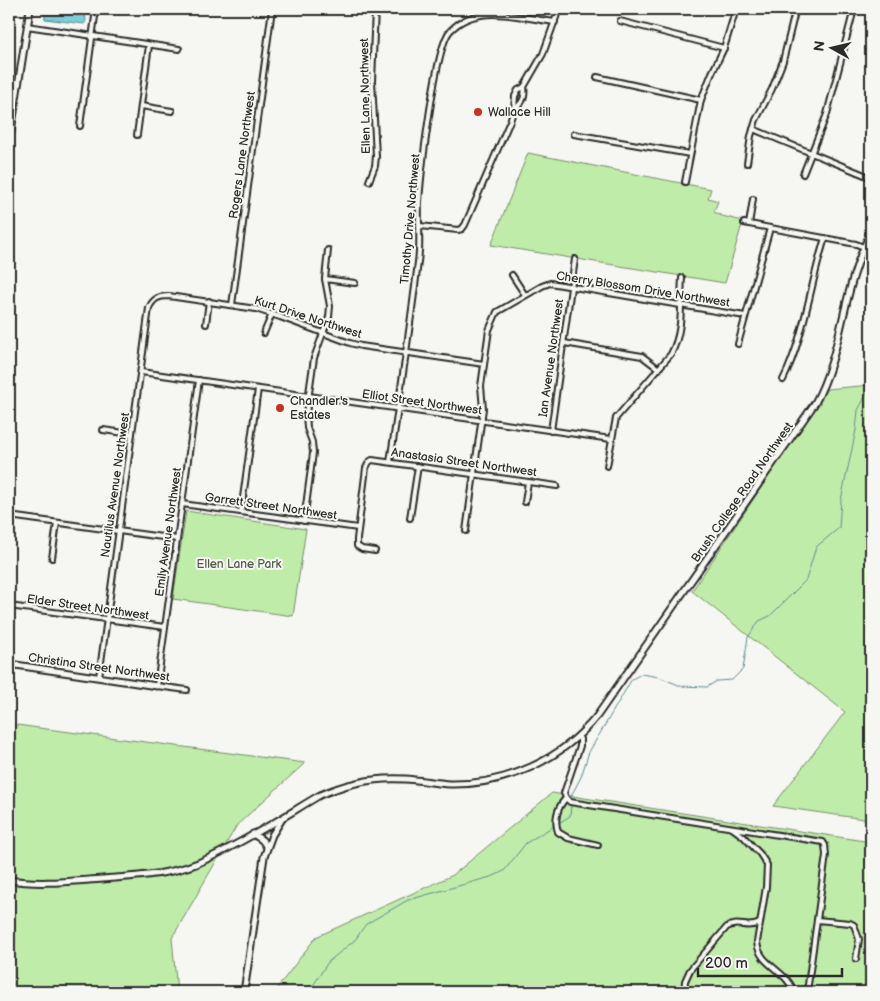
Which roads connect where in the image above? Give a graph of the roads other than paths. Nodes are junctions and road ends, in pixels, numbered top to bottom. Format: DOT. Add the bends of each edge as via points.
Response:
graph roads {
  1 [pos="30,9"];
  2 [pos="96,9"];
  3 [pos="272,9"];
  4 [pos="375,9"];
  5 [pos="559,9"];
  6 [pos="736,9"];
  7 [pos="792,9"];
  8 [pos="854,9"];
  9 [pos="620,21"];
  10 [pos="555,22"];
  11 [pos="27,26"];
  12 [pos="92,36"];
  13 [pos="149,44"];
  14 [pos="724,48"];
  15 [pos="179,49"];
  16 [pos="596,77"];
  17 [pos="524,87"];
  18 [pos="701,100"];
  19 [pos="141,106"];
  20 [pos="514,109"];
  21 [pos="172,111"];
  22 [pos="80,126"];
  23 [pos="753,129"];
  24 [pos="574,134"];
  25 [pos="136,135"];
  26 [pos="9,144"];
  27 [pos="690,154"];
  28 [pos="812,154"];
  29 [pos="747,163"];
  30 [pos="803,174"];
  31 [pos="867,176"];
  32 [pos="369,181"];
  33 [pos="686,182"];
  34 [pos="753,199"];
  35 [pos="420,226"];
  36 [pos="770,228"];
  37 [pos="871,233"];
  38 [pos="825,238"];
  39 [pos="864,246"];
  40 [pos="328,250"];
  41 [pos="575,259"];
  42 [pos="512,275"];
  43 [pos="682,278"];
  44 [pos="325,279"];
  45 [pos="354,283"];
  46 [pos="571,286"];
  47 [pos="525,296"];
  48 [pos="156,298"];
  49 [pos="209,302"];
  50 [pos="232,305"];
  51 [pos="680,305"];
  52 [pos="272,314"];
  53 [pos="745,316"];
  54 [pos="206,324"];
  55 [pos="264,333"];
  56 [pos="323,333"];
  57 [pos="564,343"];
  58 [pos="738,344"];
  59 [pos="406,353"];
  60 [pos="484,364"];
  61 [pos="659,369"];
  62 [pos="141,372"];
  63 [pos="199,380"];
  64 [pos="783,380"];
  65 [pos="258,389"];
  66 [pos="309,396"];
  67 [pos="398,409"];
  68 [pos="481,421"];
  69 [pos="103,430"];
  70 [pos="551,431"];
  71 [pos="132,434"];
  72 [pos="611,439"];
  73 [pos="390,462"];
  74 [pos="418,466"];
  75 [pos="607,466"];
  76 [pos="474,474"];
  77 [pos="528,482"];
  78 [pos="557,486"];
  79 [pos="525,502"];
  80 [pos="182,504"];
  81 [pos="241,512"];
  82 [pos="9,516"];
  83 [pos="410,518"];
  84 [pos="304,521"];
  85 [pos="57,522"];
  86 [pos="358,528"];
  87 [pos="119,531"];
  88 [pos="466,531"];
  89 [pos="177,539"];
  90 [pos="375,551"];
  91 [pos="52,558"];
  92 [pos="9,606"];
  93 [pos="107,619"];
  94 [pos="165,627"];
  95 [pos="9,664"];
  96 [pos="99,677"];
  97 [pos="157,686"];
  98 [pos="187,690"];
  99 [pos="578,737"];
  100 [pos="566,798"];
  101 [pos="284,816"];
  102 [pos="730,827"];
  103 [pos="253,834"];
  104 [pos="598,845"];
  105 [pos="267,847"];
  106 [pos="9,880"];
  107 [pos="817,920"];
  108 [pos="760,923"];
  109 [pos="856,959"];
  110 [pos="244,992"];
  111 [pos="684,992"];
  112 [pos="794,992"];
  113 [pos="807,992"];
  1 -- 11 [label="street"];
  2 -- 12 [label="street"];
  3 -- 50 [label="street, Rogers Lane Northwest"];
  4 -- 32 [label="street, Ellen Lane Northwest" via="372,81 376,156"];
  5 -- 10 [label="street"];
  6 -- 14 [label="street"];
  7 -- 23 [label="street" via="794,16 781,67"];
  8 -- 28 [label="street" via="828,114"];
  9 -- 14 [label="street"];
  10 -- 17 [label="street" via="543,54"];
  10 -- 35 [label="street, Timothy Drive Northwest" via="484,14 464,20 449,32 443,44 430,113 419,201"];
  11 -- 12 [label="street"];
  11 -- 26 [label="street"];
  12 -- 13 [label="street"];
  12 -- 22 [label="street"];
  13 -- 15 [label="street"];
  13 -- 19 [label="street"];
  14 -- 18 [label="street"];
  16 -- 18 [label="street"];
  17 -- 20 [label="street" via="522,102"];
  17 -- 20 [label="street" via="515,96"];
  18 -- 27 [label="street"];
  19 -- 21 [label="street"];
  19 -- 25 [label="street"];
  20 -- 35 [label="street" via="462,229"];
  23 -- 28 [label="street"];
  23 -- 29 [label="street"];
  24 -- 27 [label="street"];
  27 -- 33 [label="street"];
  28 -- 30 [label="street"];
  28 -- 31 [label="street"];
  34 -- 36 [label="street" via="746,223"];
  35 -- 59 [label="street, Timothy Drive Northwest"];
  36 -- 38 [label="street"];
  36 -- 53 [label="street"];
  37 -- 39 [label="street, Brush College Road Northwest"];
  38 -- 39 [label="street"];
  38 -- 64 [label="street" via="798,342"];
  39 -- 99 [label="street, Brush College Road Northwest" via="832,362 815,402 597,716"];
  40 -- 44 [label="street"];
  41 -- 46 [label="street, Ian Avenue Northwest"];
  42 -- 47 [label="street"];
  43 -- 51 [label="street"];
  44 -- 45 [label="street"];
  44 -- 56 [label="street" via="330,306"];
  46 -- 47 [label="street, Cherry Blossom Drive Northwest" via="550,284"];
  46 -- 51 [label="street, Cherry Blossom Drive Northwest"];
  46 -- 57 [label="street, Ian Avenue Northwest"];
  47 -- 60 [label="street, Cherry Blossom Drive Northwest" via="497,312 492,320"];
  48 -- 49 [label="street, Kurt Drive Northwest" via="168,296"];
  48 -- 62 [label="street, Nautilus Avenue Northwest" via="149,308"];
  49 -- 50 [label="street, Kurt Drive Northwest"];
  49 -- 54 [label="street"];
  50 -- 52 [label="street, Kurt Drive Northwest"];
  51 -- 53 [label="street, Cherry Blossom Drive Northwest"];
  51 -- 61 [label="street" via="679,337"];
  52 -- 55 [label="street"];
  52 -- 56 [label="street, Kurt Drive Northwest"];
  53 -- 58 [label="street"];
  56 -- 59 [label="street, Kurt Drive Northwest" via="350,344"];
  56 -- 66 [label="street" via="314,358"];
  57 -- 61 [label="street" via="642,356"];
  57 -- 70 [label="street, Ian Avenue Northwest"];
  59 -- 60 [label="street, Kurt Drive Northwest"];
  59 -- 67 [label="street, Timothy Drive Northwest"];
  60 -- 68 [label="street, Cherry Blossom Drive Northwest"];
  61 -- 72 [label="street" via="616,418"];
  62 -- 63 [label="street, Elliot Street Northwest"];
  62 -- 71 [label="street, Nautilus Avenue Northwest"];
  63 -- 65 [label="street, Elliot Street Northwest"];
  63 -- 80 [label="street, Emily Avenue Northwest"];
  65 -- 66 [label="street, Elliot Street Northwest"];
  65 -- 81 [label="street"];
  66 -- 67 [label="street, Elliot Street Northwest"];
  66 -- 84 [label="street" via="306,422 313,453"];
  67 -- 68 [label="street, Elliot Street Northwest"];
  67 -- 73 [label="street, Timothy Drive Northwest"];
  68 -- 70 [label="street, Elliot Street Northwest"];
  68 -- 76 [label="street, Cherry Blossom Drive Northwest"];
  69 -- 71 [label="street"];
  70 -- 72 [label="street, Elliot Street Northwest"];
  71 -- 87 [label="street, Nautilus Avenue Northwest"];
  72 -- 75 [label="street"];
  73 -- 74 [label="street, Anastasia Street Northwest"];
  73 -- 86 [label="street, Anastasia Street Northwest" via="374,459 366,468"];
  74 -- 76 [label="street, Anastasia Street Northwest"];
  74 -- 83 [label="street"];
  76 -- 77 [label="street, Anastasia Street Northwest"];
  76 -- 88 [label="street, Cherry Blossom Drive Northwest"];
  77 -- 78 [label="street, Anastasia Street Northwest"];
  77 -- 79 [label="street"];
  80 -- 81 [label="street, Garrett Street Northwest"];
  80 -- 89 [label="street, Emily Avenue Northwest"];
  81 -- 84 [label="street, Garrett Street Northwest"];
  82 -- 85 [label="street"];
  84 -- 86 [label="street, Garrett Street Northwest"];
  85 -- 87 [label="street"];
  85 -- 91 [label="street"];
  86 -- 90 [label="street" via="358,546"];
  87 -- 89 [label="street"];
  87 -- 93 [label="street, Nautilus Avenue Northwest"];
  89 -- 94 [label="street, Emily Avenue Northwest"];
  92 -- 93 [label="street, Elder Street Northwest"];
  93 -- 94 [label="street, Elder Street Northwest"];
  93 -- 96 [label="street, Nautilus Avenue Northwest"];
  94 -- 97 [label="street, Emily Avenue Northwest"];
  95 -- 96 [label="street, Christina Street Northwest"];
  96 -- 97 [label="street, Christina Street Northwest"];
  97 -- 98 [label="street, Christina Street Northwest"];
  99 -- 100 [label="street" via="580,746 566,786"];
  99 -- 101 [label="street, Brush College Road Northwest" via="536,766 497,779 463,784 404,779 367,780 334,789"];
  100 -- 102 [label="street" via="573,803"];
  100 -- 104 [label="street" via="557,813 558,832 568,838"];
  101 -- 103 [label="street, Brush College Road Northwest"];
  101 -- 105 [label="street"];
  102 -- 107 [label="street" via="823,842 826,850"];
  102 -- 108 [label="street" via="743,836 767,865"];
  103 -- 105 [label="street"];
  103 -- 106 [label="street, Brush College Road Northwest" via="207,860 173,871 44,883"];
  105 -- 110 [label="street"];
  107 -- 109 [label="street" via="854,925 858,939"];
  107 -- 113 [label="street"];
  108 -- 111 [label="street" via="751,927 727,926 690,970"];
  108 -- 112 [label="street" via="758,951 786,979"];
}
